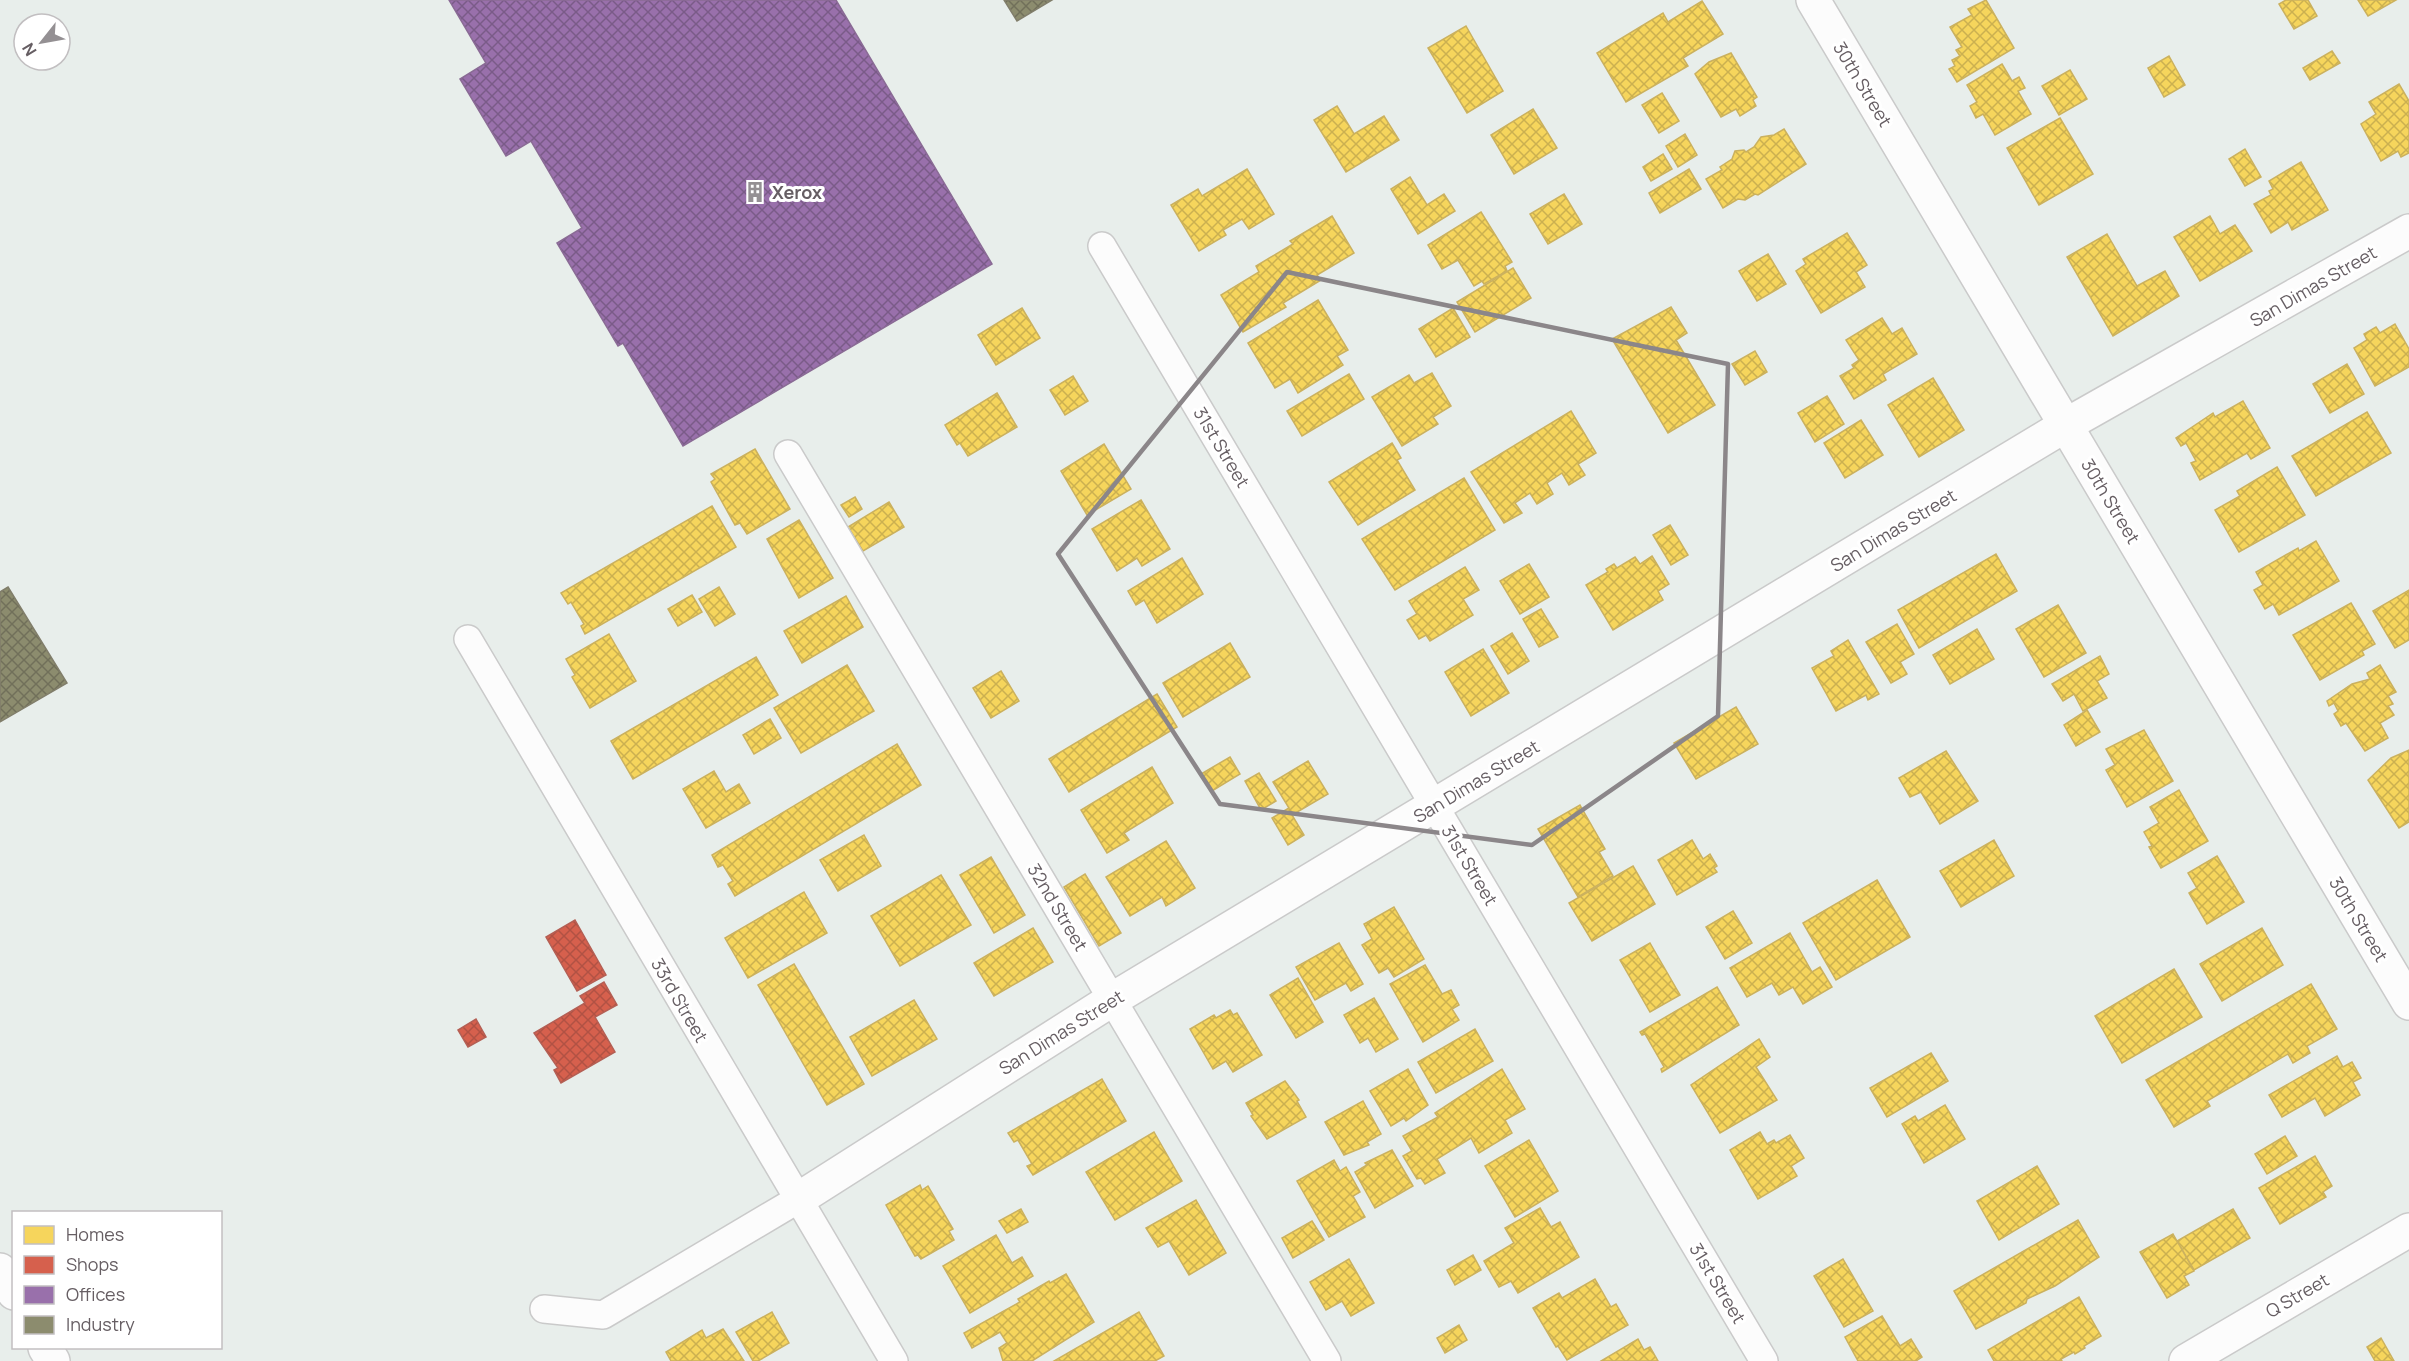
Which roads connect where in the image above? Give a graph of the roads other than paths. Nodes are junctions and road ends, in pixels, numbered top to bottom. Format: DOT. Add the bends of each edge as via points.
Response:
graph roads {
  1 [pos="1813,0"];
  2 [pos="2409,231"];
  3 [pos="1102,246"];
  4 [pos="2066,425"];
  5 [pos="788,454"];
  6 [pos="468,639"];
  7 [pos="1435,806"];
  8 [pos="1113,999"];
  9 [pos="2409,1003"];
  10 [pos="797,1200"];
  11 [pos="2409,1230"];
  12 [pos="0,1270"];
  13 [pos="12,1290"];
  14 [pos="544,1309"];
  15 [pos="894,1361"];
  16 [pos="1327,1361"];
  17 [pos="1764,1361"];
  18 [pos="2186,1361"];
  1 -- 4 [label="street, 30th Street"];
  2 -- 4 [label="street, San Dimas Street"];
  3 -- 7 [label="street, 31st Street"];
  4 -- 7 [label="street, San Dimas Street"];
  4 -- 9 [label="street, 30th Street"];
  5 -- 8 [label="street, 32nd Street"];
  6 -- 10 [label="street, 33rd Street"];
  7 -- 8 [label="street, San Dimas Street"];
  7 -- 17 [label="street, 31st Street"];
  8 -- 10 [label="street, San Dimas Street"];
  8 -- 16 [label="street, 32nd Street"];
  10 -- 14 [label="street, San Dimas Street" via="603,1315"];
  10 -- 15 [label="street, 33rd Street"];
  11 -- 18 [label="street, Q Street"];
  12 -- 13 [label="street"];
}
